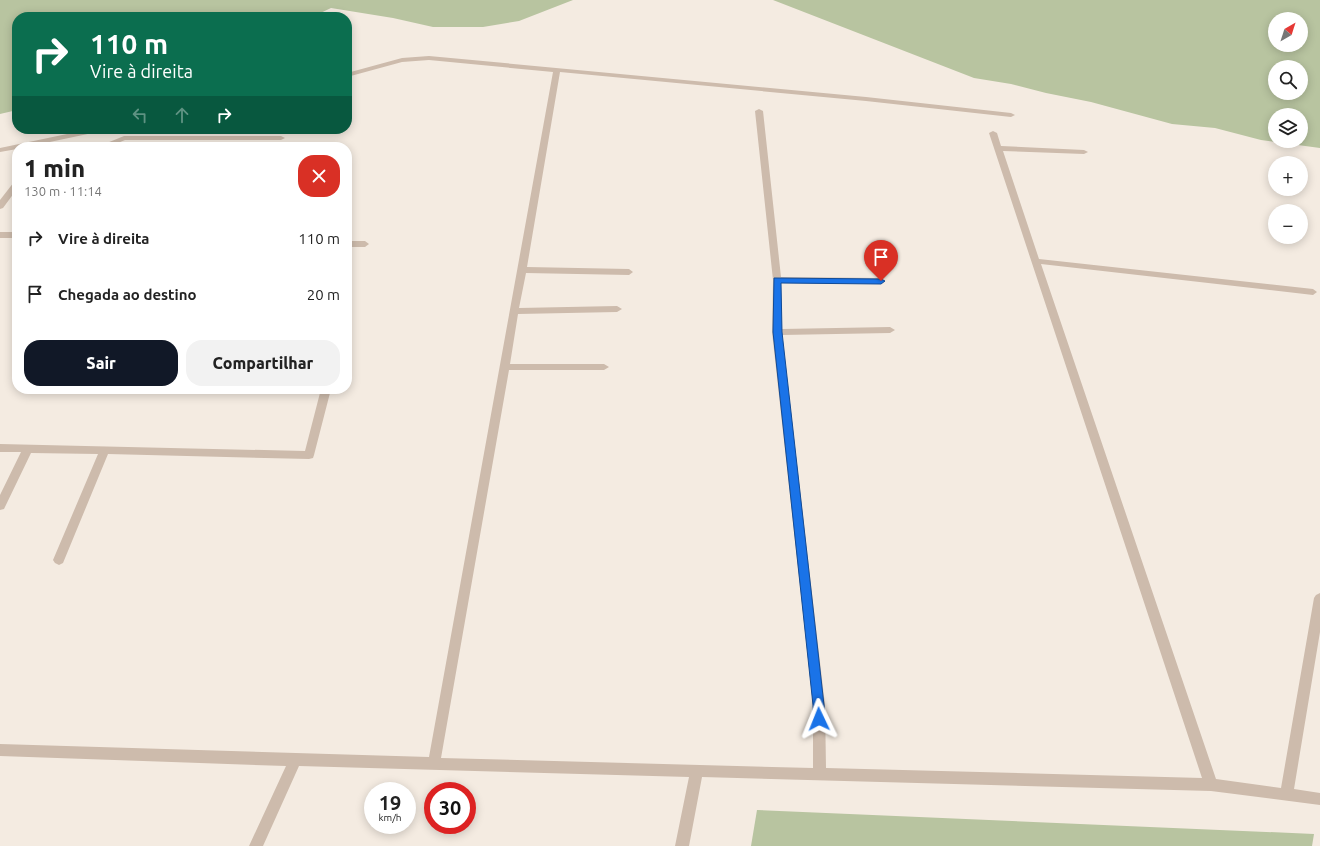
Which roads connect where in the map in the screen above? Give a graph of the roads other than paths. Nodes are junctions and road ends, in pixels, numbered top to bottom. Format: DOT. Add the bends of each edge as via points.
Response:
graph roads {
  1 [pos="557,71"];
  2 [pos="352,74"];
  3 [pos="759,111"];
  4 [pos="1011,115"];
  5 [pos="994,133"];
  6 [pos="78,134"];
  7 [pos="281,138"];
  8 [pos="39,142"];
  9 [pos="114,142"];
  10 [pos="12,148"];
  11 [pos="998,148"];
  12 [pos="0,150"];
  13 [pos="1084,152"];
  14 [pos="12,190"];
  15 [pos="0,206"];
  16 [pos="0,235"];
  17 [pos="12,235"];
  18 [pos="352,244"];
  19 [pos="365,244"];
  20 [pos="1036,261"];
  21 [pos="521,270"];
  22 [pos="629,272"];
  23 [pos="777,280"];
  24 [pos="881,281"];
  25 [pos="1313,292"];
  26 [pos="617,309"];
  27 [pos="514,311"];
  28 [pos="890,330"];
  29 [pos="777,332"];
  30 [pos="504,366"];
  31 [pos="604,367"];
  32 [pos="325,394"];
  33 [pos="0,448"];
  34 [pos="28,449"];
  35 [pos="104,450"];
  36 [pos="0,506"];
  37 [pos="59,560"];
  38 [pos="1320,598"];
  39 [pos="0,750"];
  40 [pos="295,760"];
  41 [pos="434,764"];
  42 [pos="697,771"];
  43 [pos="820,774"];
  44 [pos="1211,786"];
  45 [pos="1286,795"];
  46 [pos="1320,799"];
  47 [pos="256,846"];
  48 [pos="682,846"];
  1 -- 2 [label="street" via="429,58 402,60"];
  1 -- 4 [label="street"];
  1 -- 21 [label="street"];
  3 -- 23 [label="street"];
  5 -- 11 [label="street"];
  6 -- 8 [label="street"];
  7 -- 9 [label="street" via="124,138"];
  10 -- 12 [label="street"];
  11 -- 13 [label="street"];
  11 -- 20 [label="street"];
  14 -- 15 [label="street"];
  16 -- 17 [label="street"];
  18 -- 19 [label="street"];
  20 -- 25 [label="street"];
  20 -- 44 [label="street"];
  21 -- 22 [label="street"];
  21 -- 27 [label="street"];
  23 -- 24 [label="street"];
  23 -- 29 [label="street"];
  26 -- 27 [label="street"];
  27 -- 30 [label="street"];
  28 -- 29 [label="street"];
  29 -- 43 [label="street" via="819,705"];
  30 -- 31 [label="street"];
  30 -- 41 [label="street"];
  32 -- 35 [label="street" via="309,454"];
  33 -- 34 [label="street"];
  34 -- 35 [label="street"];
  34 -- 36 [label="street"];
  35 -- 37 [label="street"];
  38 -- 45 [label="street"];
  39 -- 40 [label="street"];
  40 -- 41 [label="street"];
  40 -- 47 [label="street"];
  41 -- 42 [label="street"];
  42 -- 43 [label="street"];
  42 -- 48 [label="street"];
  43 -- 44 [label="street"];
  44 -- 45 [label="street"];
  45 -- 46 [label="street"];
}
